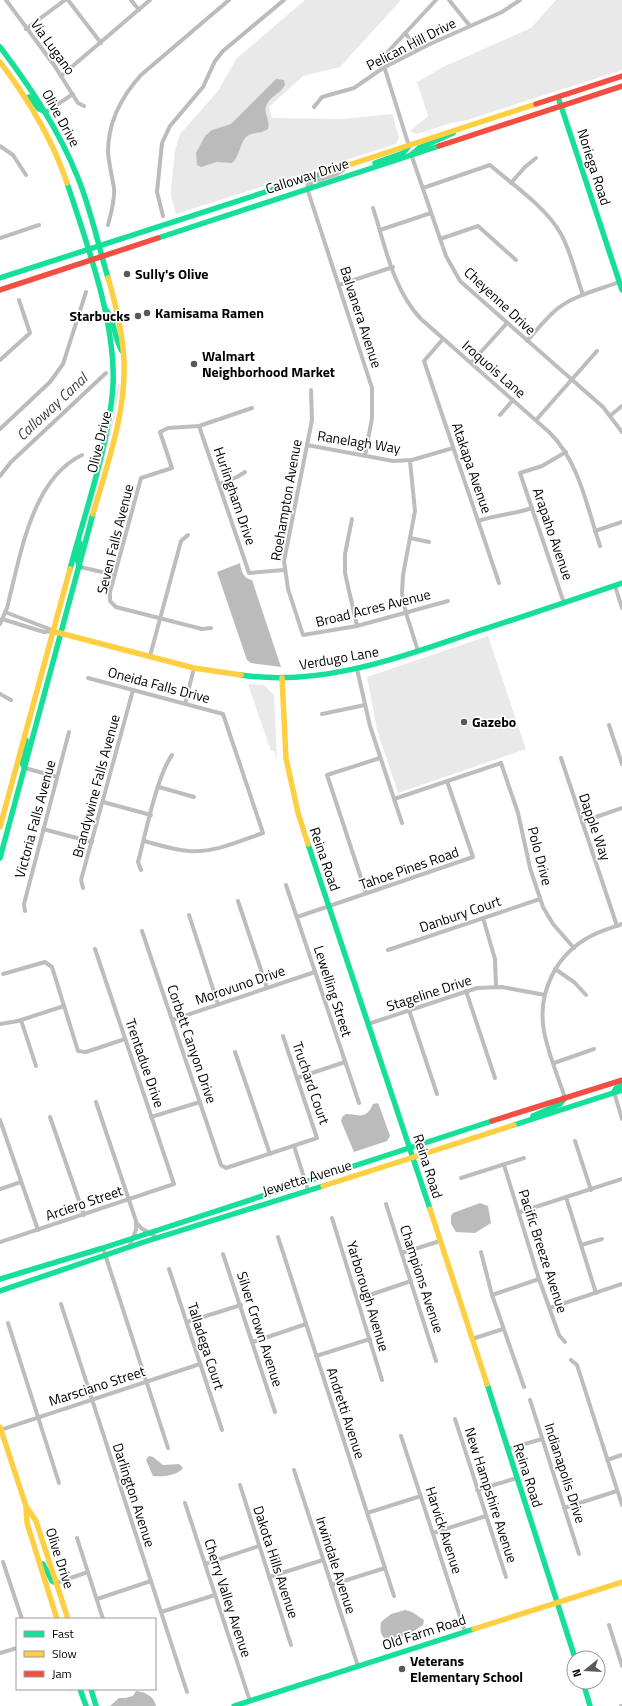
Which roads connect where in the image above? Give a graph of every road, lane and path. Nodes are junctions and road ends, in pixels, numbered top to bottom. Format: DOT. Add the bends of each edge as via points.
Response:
graph roads {
  1 [pos="6,0"];
  2 [pos="65,0"];
  3 [pos="68,0"];
  4 [pos="131,0"];
  5 [pos="150,0"];
  6 [pos="436,0"];
  7 [pos="449,0"];
  8 [pos="520,0"];
  9 [pos="139,10"];
  10 [pos="470,26"];
  11 [pos="26,29"];
  12 [pos="405,33"];
  13 [pos="101,43"];
  14 [pos="0,47"];
  15 [pos="418,50"];
  16 [pos="0,52"];
  17 [pos="0,62"];
  18 [pos="14,66"];
  19 [pos="383,68"];
  20 [pos="61,76"];
  21 [pos="622,76"];
  22 [pos="15,82"];
  23 [pos="622,86"];
  24 [pos="73,94"];
  25 [pos="558,97"];
  26 [pos="84,106"];
  27 [pos="561,106"];
  28 [pos="314,107"];
  29 [pos="46,112"];
  30 [pos="458,130"];
  31 [pos="0,146"];
  32 [pos="409,146"];
  33 [pos="412,154"];
  34 [pos="536,158"];
  35 [pos="350,165"];
  36 [pos="366,169"];
  37 [pos="26,175"];
  38 [pos="510,183"];
  39 [pos="306,188"];
  40 [pos="423,188"];
  41 [pos="235,202"];
  42 [pos="373,208"];
  43 [pos="238,211"];
  44 [pos="431,213"];
  45 [pos="39,225"];
  46 [pos="380,230"];
  47 [pos="0,238"];
  48 [pos="440,239"];
  49 [pos="99,246"];
  50 [pos="87,249"];
  51 [pos="102,257"];
  52 [pos="91,260"];
  53 [pos="516,260"];
  54 [pos="392,267"];
  55 [pos="0,278"];
  56 [pos="619,282"];
  57 [pos="339,285"];
  58 [pos="0,290"];
  59 [pos="622,290"];
  60 [pos="583,294"];
  61 [pos="19,300"];
  62 [pos="106,310"];
  63 [pos="507,323"];
  64 [pos="443,339"];
  65 [pos="527,341"];
  66 [pos="597,351"];
  67 [pos="123,352"];
  68 [pos="0,360"];
  69 [pos="471,363"];
  70 [pos="571,380"];
  71 [pos="311,390"];
  72 [pos="513,400"];
  73 [pos="622,406"];
  74 [pos="252,408"];
  75 [pos="500,414"];
  76 [pos="611,415"];
  77 [pos="536,420"];
  78 [pos="200,426"];
  79 [pos="622,432"];
  80 [pos="307,444"];
  81 [pos="453,448"];
  82 [pos="566,452"];
  83 [pos="82,455"];
  84 [pos="365,456"];
  85 [pos="410,460"];
  86 [pos="245,472"];
  87 [pos="219,484"];
  88 [pos="532,508"];
  89 [pos="352,519"];
  90 [pos="478,521"];
  91 [pos="622,522"];
  92 [pos="80,528"];
  93 [pos="595,531"];
  94 [pos="188,535"];
  95 [pos="410,538"];
  96 [pos="429,542"];
  97 [pos="600,546"];
  98 [pos="80,566"];
  99 [pos="284,570"];
  100 [pos="115,575"];
  101 [pos="499,583"];
  102 [pos="622,583"];
  103 [pos="615,586"];
  104 [pos="448,601"];
  105 [pos="564,603"];
  106 [pos="622,608"];
  107 [pos="5,612"];
  108 [pos="406,613"];
  109 [pos="161,618"];
  110 [pos="2,619"];
  111 [pos="0,624"];
  112 [pos="357,626"];
  113 [pos="211,628"];
  114 [pos="52,631"];
  115 [pos="62,633"];
  116 [pos="303,635"];
  117 [pos="418,651"];
  118 [pos="150,656"];
  119 [pos="194,668"];
  120 [pos="357,670"];
  121 [pos="88,678"];
  122 [pos="282,678"];
  123 [pos="133,690"];
  124 [pos="0,694"];
  125 [pos="11,700"];
  126 [pos="185,704"];
  127 [pos="365,705"];
  128 [pos="322,714"];
  129 [pos="609,725"];
  130 [pos="69,732"];
  131 [pos="24,736"];
  132 [pos="172,755"];
  133 [pos="380,758"];
  134 [pos="560,758"];
  135 [pos="622,764"];
  136 [pos="25,768"];
  137 [pos="57,777"];
  138 [pos="447,781"];
  139 [pos="159,787"];
  140 [pos="194,797"];
  141 [pos="394,798"];
  142 [pos="103,802"];
  143 [pos="622,808"];
  144 [pos="151,815"];
  145 [pos="582,822"];
  146 [pos="402,823"];
  147 [pos="0,827"];
  148 [pos="43,829"];
  149 [pos="144,841"];
  150 [pos="92,842"];
  151 [pos="0,858"];
  152 [pos="141,870"];
  153 [pos="286,885"];
  154 [pos="83,888"];
  155 [pos="366,893"];
  156 [pos="540,899"];
  157 [pos="238,901"];
  158 [pos="329,907"];
  159 [pos="25,911"];
  160 [pos="189,915"];
  161 [pos="297,917"];
  162 [pos="483,918"];
  163 [pos="622,924"];
  164 [pos="617,926"];
  165 [pos="142,931"];
  166 [pos="574,948"];
  167 [pos="95,949"];
  168 [pos="388,950"];
  169 [pos="555,969"];
  170 [pos="315,972"];
  171 [pos="3,974"];
  172 [pos="496,986"];
  173 [pos="267,988"];
  174 [pos="466,991"];
  175 [pos="586,995"];
  176 [pos="545,996"];
  177 [pos="218,1004"];
  178 [pos="64,1006"];
  179 [pos="409,1010"];
  180 [pos="21,1020"];
  181 [pos="172,1020"];
  182 [pos="0,1024"];
  183 [pos="368,1024"];
  184 [pos="283,1036"];
  185 [pos="125,1039"];
  186 [pos="594,1049"];
  187 [pos="236,1052"];
  188 [pos="345,1062"];
  189 [pos="554,1063"];
  190 [pos="36,1066"];
  191 [pos="297,1078"];
  192 [pos="495,1078"];
  193 [pos="622,1080"];
  194 [pos="622,1084"];
  195 [pos="622,1090"];
  196 [pos="614,1092"];
  197 [pos="437,1094"];
  198 [pos="565,1098"];
  199 [pos="96,1102"];
  200 [pos="200,1102"];
  201 [pos="359,1103"];
  202 [pos="50,1117"];
  203 [pos="151,1117"];
  204 [pos="622,1119"];
  205 [pos="0,1120"];
  206 [pos="528,1120"];
  207 [pos="6,1137"];
  208 [pos="0,1139"];
  209 [pos="575,1141"];
  210 [pos="294,1146"];
  211 [pos="410,1147"];
  212 [pos="270,1154"];
  213 [pos="413,1158"];
  214 [pos="524,1158"];
  215 [pos="504,1165"];
  216 [pos="461,1178"];
  217 [pos="622,1180"];
  218 [pos="21,1182"];
  219 [pos="302,1182"];
  220 [pos="174,1184"];
  221 [pos="0,1190"];
  222 [pos="308,1190"];
  223 [pos="591,1190"];
  224 [pos="566,1197"];
  225 [pos="129,1200"];
  226 [pos="386,1204"];
  227 [pos="520,1212"];
  228 [pos="84,1215"];
  229 [pos="332,1218"];
  230 [pos="136,1222"];
  231 [pos="38,1230"];
  232 [pos="148,1232"];
  233 [pos="134,1237"];
  234 [pos="278,1237"];
  235 [pos="158,1238"];
  236 [pos="602,1239"];
  237 [pos="440,1241"];
  238 [pos="0,1242"];
  239 [pos="581,1245"];
  240 [pos="129,1247"];
  241 [pos="103,1248"];
  242 [pos="481,1252"];
  243 [pos="402,1253"];
  244 [pos="223,1254"];
  245 [pos="105,1256"];
  246 [pos="170,1269"];
  247 [pos="0,1279"];
  248 [pos="539,1279"];
  249 [pos="411,1281"];
  250 [pos="622,1284"];
  251 [pos="0,1291"];
  252 [pos="596,1293"];
  253 [pos="492,1295"];
  254 [pos="358,1299"];
  255 [pos="61,1304"];
  256 [pos="241,1305"];
  257 [pos="550,1308"];
  258 [pos="187,1322"];
  259 [pos="8,1323"];
  260 [pos="306,1324"];
  261 [pos="503,1329"];
  262 [pos="370,1339"];
  263 [pos="472,1339"];
  264 [pos="252,1342"];
  265 [pos="565,1342"];
  266 [pos="316,1356"];
  267 [pos="572,1360"];
  268 [pos="436,1362"];
  269 [pos="200,1364"];
  270 [pos="382,1380"];
  271 [pos="146,1382"];
  272 [pos="524,1386"];
  273 [pos="92,1400"];
  274 [pos="530,1400"];
  275 [pos="275,1412"];
  276 [pos="38,1417"];
  277 [pos="455,1419"];
  278 [pos="0,1429"];
  279 [pos="222,1430"];
  280 [pos="401,1436"];
  281 [pos="542,1438"];
  282 [pos="168,1448"];
  283 [pos="508,1449"];
  284 [pos="622,1455"];
  285 [pos="607,1460"];
  286 [pos="294,1470"];
  287 [pos="517,1478"];
  288 [pos="59,1483"];
  289 [pos="240,1485"];
  290 [pos="477,1490"];
  291 [pos="617,1491"];
  292 [pos="421,1496"];
  293 [pos="185,1503"];
  294 [pos="622,1505"];
  295 [pos="26,1506"];
  296 [pos="564,1508"];
  297 [pos="367,1513"];
  298 [pos="486,1516"];
  299 [pos="433,1533"];
  300 [pos="77,1538"];
  301 [pos="259,1546"];
  302 [pos="36,1550"];
  303 [pos="579,1554"];
  304 [pos="323,1560"];
  305 [pos="3,1562"];
  306 [pos="205,1564"];
  307 [pos="385,1568"];
  308 [pos="88,1572"];
  309 [pos="269,1577"];
  310 [pos="506,1577"];
  311 [pos="151,1581"];
  312 [pos="622,1582"];
  313 [pos="56,1583"];
  314 [pos="331,1585"];
  315 [pos="215,1595"];
  316 [pos="394,1596"];
  317 [pos="97,1599"];
  318 [pos="557,1602"];
  319 [pos="161,1612"];
  320 [pos="22,1618"];
  321 [pos="58,1618"];
  322 [pos="68,1618"];
  323 [pos="103,1618"];
  324 [pos="609,1625"];
  325 [pos="465,1632"];
  326 [pos="291,1645"];
  327 [pos="16,1648"];
  328 [pos="572,1650"];
  329 [pos="0,1653"];
  330 [pos="358,1666"];
  331 [pos="622,1666"];
  332 [pos="80,1690"];
  333 [pos="91,1690"];
  334 [pos="585,1690"];
  335 [pos="187,1692"];
  336 [pos="250,1701"];
  337 [pos="86,1706"];
  338 [pos="96,1706"];
  339 [pos="234,1706"];
  340 [pos="590,1706"];
  1 -- 11 [label="street, Via Lugano"];
  2 -- 11 [label="street"];
  3 -- 13 [label="street"];
  4 -- 9 [label="street"];
  5 -- 9 [label="street"];
  6 -- 12 [label="street"];
  7 -- 10 [label="street"];
  8 -- 10 [label="street, Pelican Hill Drive" via="502,12"];
  9 -- 13 [label="street"];
  10 -- 15 [label="street, Pelican Hill Drive"];
  11 -- 20 [label="street, Via Lugano"];
  12 -- 15 [label="street"];
  12 -- 19 [label="street" via="385,55"];
  13 -- 20 [label="street"];
  14 -- 18 [label="street, Olive Drive"];
  15 -- 19 [label="street, Pelican Hill Drive"];
  16 -- 18 [label="street"];
  17 -- 22 [label="street, Olive Drive"];
  18 -- 29 [label="street, Olive Drive"];
  19 -- 28 [label="street, Pelican Hill Drive" via="354,88 322,97"];
  19 -- 32 [label="street"];
  20 -- 24 [label="street, Via Lugano"];
  21 -- 25 [label="street, Calloway Drive"];
  22 -- 29 [label="street" via="39,109"];
  22 -- 50 [label="street, Olive Drive" via="39,120 57,156"];
  23 -- 27 [label="street, Calloway Drive"];
  24 -- 26 [label="street, Via Lugano" via="78,103"];
  24 -- 29 [label="street"];
  25 -- 27 [label="street, Noriega Road"];
  25 -- 30 [label="street, Calloway Drive"];
  27 -- 33 [label="street, Calloway Drive"];
  27 -- 56 [label="street, Noriega Road"];
  29 -- 49 [label="street, Olive Drive" via="74,169"];
  30 -- 32 [label="street, Calloway Drive"];
  30 -- 33 [label="street" via="445,139 416,148"];
  31 -- 37 [label="street" via="13,155"];
  32 -- 35 [label="street, Calloway Drive"];
  32 -- 36 [label="street" via="404,153 375,162"];
  33 -- 36 [label="street, Calloway Drive"];
  33 -- 40 [label="street, Cheyenne Drive"];
  34 -- 38 [label="street"];
  35 -- 39 [label="street" via="337,174 308,184"];
  35 -- 41 [label="street, Calloway Drive"];
  36 -- 39 [label="street, Calloway Drive"];
  38 -- 40 [label="street" via="490,165"];
  38 -- 60 [label="street" via="545,213 557,228"];
  39 -- 43 [label="street, Calloway Drive"];
  39 -- 57 [label="street, Balvanera Avenue"];
  40 -- 44 [label="street, Cheyenne Drive"];
  41 -- 43 [label="street"];
  41 -- 49 [label="street, Calloway Drive"];
  42 -- 46 [label="street, Iroquois Lane"];
  43 -- 51 [label="street, Calloway Drive"];
  44 -- 46 [label="street"];
  44 -- 48 [label="street, Cheyenne Drive"];
  45 -- 47 [label="street"];
  46 -- 54 [label="street, Iroquois Lane"];
  48 -- 53 [label="street" via="478,226"];
  48 -- 63 [label="street, Cheyenne Drive" via="448,261 460,281"];
  49 -- 50 [label="street, Calloway Drive"];
  49 -- 51 [label="street, Olive Drive"];
  50 -- 52 [label="street, Olive Drive"];
  50 -- 55 [label="street, Calloway Drive"];
  51 -- 52 [label="street, Calloway Drive"];
  51 -- 67 [label="street, Olive Drive" via="117,308"];
  52 -- 58 [label="street, Calloway Drive"];
  52 -- 62 [label="street, Olive Drive"];
  54 -- 57 [label="street"];
  54 -- 64 [label="street, Iroquois Lane" via="409,305 421,320"];
  56 -- 59 [label="street, Noriega Road"];
  56 -- 60 [label="street"];
  57 -- 84 [label="street, Balvanera Avenue" via="372,388 372,418"];
  60 -- 65 [label="street" via="556,310"];
  61 -- 68 [label="street" via="30,333"];
  62 -- 67 [label="street" via="113,319 118,344"];
  62 -- 92 [label="street, Olive Drive" via="112,348 113,393 106,432"];
  63 -- 65 [label="street, Cheyenne Drive"];
  63 -- 69 [label="street"];
  64 -- 69 [label="street, Iroquois Lane"];
  64 -- 81 [label="street, Atakapa Avenue" via="424,361"];
  65 -- 70 [label="street, Cheyenne Drive"];
  66 -- 70 [label="street"];
  67 -- 98 [label="street, Olive Drive" via="124,376 117,422"];
  69 -- 72 [label="street, Iroquois Lane"];
  70 -- 76 [label="street, Cheyenne Drive"];
  70 -- 77 [label="street"];
  71 -- 80 [label="street, Roehampton Avenue" via="312,417"];
  72 -- 75 [label="street"];
  72 -- 77 [label="street, Iroquois Lane"];
  73 -- 76 [label="street"];
  74 -- 78 [label="street"];
  76 -- 79 [label="street, Cheyenne Drive"];
  77 -- 82 [label="street, Iroquois Lane"];
  78 -- 87 [label="street, Hurlingham Drive"];
  78 -- 100 [label="street, Seven Falls Avenue" via="168,428 160,432 172,468 141,478"];
  80 -- 84 [label="street, Ranelagh Way"];
  80 -- 99 [label="street, Roehampton Avenue" via="285,552"];
  81 -- 85 [label="street, Ranelagh Way"];
  81 -- 90 [label="street, Atakapa Avenue"];
  82 -- 88 [label="street, Arapaho Avenue" via="542,466 520,473"];
  82 -- 93 [label="street, Iroquois Lane"];
  83 -- 107 [label="street" via="50,480 37,502"];
  84 -- 85 [label="street, Ranelagh Way" via="393,461"];
  85 -- 95 [label="street" via="415,511"];
  86 -- 87 [label="street"];
  87 -- 99 [label="street, Hurlingham Drive" via="249,573"];
  88 -- 90 [label="street"];
  88 -- 105 [label="street, Arapaho Avenue"];
  89 -- 112 [label="street" via="345,554 345,573"];
  90 -- 101 [label="street, Atakapa Avenue"];
  91 -- 93 [label="street"];
  92 -- 98 [label="street" via="81,540 77,559"];
  92 -- 114 [label="street, Olive Drive"];
  93 -- 97 [label="street, Iroquois Lane"];
  94 -- 109 [label="street" via="182,541"];
  95 -- 96 [label="street"];
  95 -- 108 [label="street" via="402,583"];
  98 -- 100 [label="street"];
  98 -- 115 [label="street, Olive Drive"];
  99 -- 116 [label="street, Roehampton Avenue"];
  100 -- 109 [label="street, Seven Falls Avenue" via="109,598 111,604"];
  102 -- 103 [label="street, Verdugo Lane"];
  103 -- 105 [label="street, Verdugo Lane"];
  103 -- 106 [label="street"];
  104 -- 108 [label="street, Broad Acres Avenue"];
  105 -- 117 [label="street, Verdugo Lane"];
  107 -- 110 [label="street"];
  107 -- 114 [label="street"];
  108 -- 112 [label="street, Broad Acres Avenue"];
  108 -- 117 [label="street"];
  109 -- 113 [label="street" via="202,629"];
  109 -- 118 [label="street"];
  110 -- 111 [label="street"];
  110 -- 114 [label="street" via="44,632"];
  112 -- 116 [label="street, Broad Acres Avenue"];
  114 -- 115 [label="street, Verdugo Lane"];
  114 -- 131 [label="street, Olive Drive"];
  115 -- 118 [label="street, Verdugo Lane"];
  115 -- 136 [label="street, Olive Drive"];
  117 -- 120 [label="street, Verdugo Lane"];
  118 -- 119 [label="street, Verdugo Lane"];
  119 -- 122 [label="street, Verdugo Lane" via="233,675"];
  119 -- 126 [label="street"];
  120 -- 122 [label="street, Verdugo Lane"];
  120 -- 127 [label="street"];
  121 -- 123 [label="street, Oneida Falls Drive"];
  122 -- 158 [label="street, Reina Road" via="284,739 289,776 298,813"];
  123 -- 126 [label="street, Oneida Falls Drive"];
  123 -- 142 [label="street, Brandywine Falls Avenue"];
  124 -- 125 [label="street"];
  126 -- 149 [label="street, Oneida Falls Drive" via="223,714 263,833 218,848 200,851 180,850"];
  127 -- 128 [label="street"];
  127 -- 133 [label="street"];
  129 -- 135 [label="street"];
  130 -- 137 [label="street, Victoria Falls Avenue"];
  131 -- 136 [label="street" via="27,742 22,763"];
  131 -- 147 [label="street, Olive Drive"];
  132 -- 139 [label="street" via="165,765"];
  133 -- 141 [label="street"];
  133 -- 155 [label="street" via="327,775"];
  134 -- 145 [label="street, Dapple Way"];
  136 -- 137 [label="street"];
  136 -- 151 [label="street, Olive Drive"];
  137 -- 148 [label="street, Victoria Falls Avenue"];
  138 -- 141 [label="street"];
  138 -- 155 [label="street, Tahoe Pines Road" via="473,857"];
  138 -- 156 [label="street, Polo Drive" via="501,763 518,814 527,858"];
  139 -- 140 [label="street"];
  139 -- 144 [label="street"];
  141 -- 146 [label="street"];
  142 -- 144 [label="street"];
  142 -- 150 [label="street, Brandywine Falls Avenue"];
  143 -- 145 [label="street"];
  144 -- 149 [label="street"];
  145 -- 164 [label="street, Dapple Way"];
  148 -- 150 [label="street"];
  148 -- 159 [label="street, Victoria Falls Avenue" via="24,904"];
  149 -- 152 [label="street" via="138,862"];
  150 -- 154 [label="street, Brandywine Falls Avenue" via="81,880"];
  153 -- 161 [label="street, Lewelling Street"];
  155 -- 158 [label="street, Tahoe Pines Road"];
  156 -- 162 [label="street, Danbury Court"];
  156 -- 166 [label="street, Polo Drive" via="554,924"];
  157 -- 173 [label="street"];
  158 -- 161 [label="street, Tahoe Pines Road"];
  158 -- 183 [label="street, Reina Road"];
  160 -- 177 [label="street"];
  161 -- 170 [label="street, Lewelling Street"];
  162 -- 168 [label="street, Danbury Court"];
  162 -- 172 [label="street" via="494,955"];
  163 -- 164 [label="street"];
  164 -- 166 [label="street" via="590,936"];
  165 -- 181 [label="street, Corbett Canyon Drive"];
  166 -- 169 [label="street"];
  167 -- 185 [label="street, Trentadue Drive"];
  169 -- 175 [label="street" via="574,982"];
  169 -- 176 [label="street"];
  170 -- 173 [label="street, Morovuno Drive"];
  170 -- 188 [label="street, Lewelling Street"];
  171 -- 178 [label="street" via="45,962 52,967"];
  172 -- 174 [label="street, Stageline Drive"];
  172 -- 176 [label="street, Stageline Drive"];
  173 -- 177 [label="street, Morovuno Drive"];
  174 -- 179 [label="street, Stageline Drive"];
  174 -- 192 [label="street"];
  176 -- 189 [label="street" via="544,1027"];
  177 -- 181 [label="street, Morovuno Drive"];
  178 -- 180 [label="street"];
  178 -- 185 [label="street" via="78,1051 86,1052"];
  179 -- 183 [label="street, Stageline Drive"];
  179 -- 197 [label="street"];
  180 -- 182 [label="street"];
  180 -- 190 [label="street"];
  181 -- 200 [label="street, Corbett Canyon Drive"];
  183 -- 211 [label="street, Reina Road"];
  184 -- 191 [label="street, Truchard Court"];
  185 -- 203 [label="street, Trentadue Drive"];
  186 -- 189 [label="street"];
  187 -- 212 [label="street"];
  188 -- 191 [label="street"];
  188 -- 201 [label="street, Lewelling Street"];
  189 -- 198 [label="street"];
  191 -- 210 [label="street, Truchard Court" via="317,1138"];
  193 -- 198 [label="street, Jewetta Avenue"];
  194 -- 196 [label="street"];
  195 -- 196 [label="street, Jewetta Avenue"];
  196 -- 204 [label="street"];
  196 -- 206 [label="street, Jewetta Avenue"];
  198 -- 206 [label="street" via="560,1104 538,1112"];
  198 -- 211 [label="street, Jewetta Avenue"];
  199 -- 225 [label="street"];
  200 -- 203 [label="street"];
  200 -- 212 [label="street, Corbett Canyon Drive" via="221,1165 226,1168"];
  202 -- 228 [label="street"];
  203 -- 220 [label="street, Trentadue Drive"];
  205 -- 207 [label="street"];
  206 -- 213 [label="street, Jewetta Avenue"];
  207 -- 208 [label="street"];
  207 -- 218 [label="street"];
  209 -- 223 [label="street"];
  210 -- 212 [label="street"];
  210 -- 219 [label="street"];
  211 -- 213 [label="street, Reina Road"];
  211 -- 219 [label="street, Jewetta Avenue"];
  213 -- 222 [label="street, Jewetta Avenue"];
  213 -- 237 [label="street, Reina Road"];
  214 -- 215 [label="street"];
  215 -- 216 [label="street"];
  215 -- 227 [label="street, Pacific Breeze Avenue"];
  217 -- 223 [label="street"];
  218 -- 221 [label="street"];
  218 -- 231 [label="street"];
  219 -- 222 [label="street"];
  219 -- 232 [label="street, Jewetta Avenue"];
  220 -- 225 [label="street, Arciero Street"];
  222 -- 235 [label="street, Jewetta Avenue"];
  223 -- 224 [label="street"];
  224 -- 227 [label="street"];
  224 -- 239 [label="street"];
  225 -- 228 [label="street, Arciero Street"];
  225 -- 230 [label="street"];
  226 -- 243 [label="street, Champions Avenue"];
  227 -- 248 [label="street, Pacific Breeze Avenue"];
  228 -- 231 [label="street, Arciero Street"];
  229 -- 254 [label="street, Yarborough Avenue"];
  230 -- 232 [label="street"];
  230 -- 233 [label="street"];
  231 -- 238 [label="street, Arciero Street"];
  232 -- 233 [label="street, Jewetta Avenue"];
  232 -- 235 [label="street"];
  233 -- 240 [label="street"];
  233 -- 241 [label="street, Jewetta Avenue"];
  234 -- 260 [label="street, Andretti Avenue"];
  235 -- 240 [label="street, Jewetta Avenue"];
  236 -- 239 [label="street"];
  237 -- 243 [label="street"];
  237 -- 263 [label="street, Reina Road"];
  239 -- 252 [label="street"];
  240 -- 245 [label="street, Jewetta Avenue"];
  241 -- 245 [label="street"];
  241 -- 247 [label="street, Jewetta Avenue"];
  242 -- 253 [label="street"];
  243 -- 249 [label="street, Champions Avenue"];
  244 -- 256 [label="street, Silver Crown Avenue"];
  245 -- 251 [label="street, Jewetta Avenue"];
  245 -- 271 [label="street"];
  246 -- 258 [label="street, Talladega Court"];
  248 -- 253 [label="street"];
  248 -- 257 [label="street, Pacific Breeze Avenue"];
  249 -- 254 [label="street"];
  249 -- 268 [label="street, Champions Avenue"];
  250 -- 252 [label="street"];
  252 -- 257 [label="street"];
  253 -- 261 [label="street"];
  254 -- 262 [label="street, Yarborough Avenue"];
  255 -- 273 [label="street, Darlington Avenue"];
  256 -- 258 [label="street"];
  256 -- 264 [label="street, Silver Crown Avenue"];
  257 -- 265 [label="street, Pacific Breeze Avenue" via="559,1335"];
  258 -- 269 [label="street, Talladega Court"];
  259 -- 276 [label="street"];
  260 -- 264 [label="street"];
  260 -- 266 [label="street, Andretti Avenue"];
  261 -- 263 [label="street"];
  261 -- 272 [label="street"];
  262 -- 266 [label="street"];
  262 -- 270 [label="street, Yarborough Avenue"];
  263 -- 283 [label="street, Reina Road"];
  264 -- 275 [label="street, Silver Crown Avenue"];
  266 -- 297 [label="street, Andretti Avenue"];
  267 -- 285 [label="street" via="576,1365"];
  269 -- 271 [label="street, Marsciano Street"];
  269 -- 279 [label="street, Talladega Court"];
  271 -- 273 [label="street, Marsciano Street"];
  271 -- 282 [label="street"];
  273 -- 276 [label="street, Marsciano Street"];
  273 -- 311 [label="street, Darlington Avenue"];
  274 -- 281 [label="street, Indianapolis Drive"];
  276 -- 278 [label="street, Marsciano Street"];
  276 -- 288 [label="street"];
  277 -- 290 [label="street, New Hampshire Avenue"];
  278 -- 295 [label="street, Olive Drive"];
  280 -- 292 [label="street, Harvick Avenue"];
  281 -- 283 [label="street"];
  281 -- 296 [label="street, Indianapolis Drive"];
  283 -- 287 [label="street, Reina Road"];
  284 -- 285 [label="street"];
  285 -- 291 [label="street"];
  286 -- 304 [label="street, Irwindale Avenue"];
  287 -- 290 [label="street"];
  287 -- 318 [label="street, Reina Road"];
  289 -- 301 [label="street, Dakota Hills Avenue"];
  290 -- 298 [label="street, New Hampshire Avenue"];
  291 -- 294 [label="street"];
  291 -- 296 [label="street"];
  292 -- 297 [label="street"];
  292 -- 299 [label="street, Harvick Avenue"];
  293 -- 306 [label="street, Cherry Valley Avenue"];
  295 -- 302 [label="street, Olive Drive" via="27,1523"];
  295 -- 313 [label="street, Olive Drive" via="36,1521"];
  296 -- 303 [label="street, Indianapolis Drive"];
  297 -- 307 [label="street, Andretti Avenue"];
  298 -- 299 [label="street"];
  298 -- 310 [label="street, New Hampshire Avenue"];
  299 -- 325 [label="street, Harvick Avenue"];
  300 -- 308 [label="street"];
  301 -- 306 [label="street"];
  301 -- 309 [label="street, Dakota Hills Avenue"];
  302 -- 313 [label="street" via="50,1577"];
  302 -- 321 [label="street, Olive Drive"];
  304 -- 309 [label="street"];
  304 -- 314 [label="street, Irwindale Avenue"];
  305 -- 320 [label="street"];
  306 -- 315 [label="street, Cherry Valley Avenue"];
  307 -- 314 [label="street"];
  307 -- 316 [label="street, Andretti Avenue"];
  308 -- 313 [label="street"];
  308 -- 317 [label="street"];
  309 -- 326 [label="street, Dakota Hills Avenue"];
  311 -- 317 [label="street"];
  311 -- 319 [label="street, Darlington Avenue"];
  312 -- 318 [label="street, Old Farm Road"];
  313 -- 322 [label="street, Olive Drive"];
  314 -- 330 [label="street, Irwindale Avenue"];
  315 -- 319 [label="street"];
  315 -- 336 [label="street, Cherry Valley Avenue"];
  317 -- 323 [label="street"];
  318 -- 325 [label="street, Old Farm Road"];
  318 -- 328 [label="street, Reina Road"];
  319 -- 335 [label="street, Darlington Avenue"];
  324 -- 331 [label="street"];
  325 -- 330 [label="street, Old Farm Road"];
  327 -- 329 [label="street"];
  330 -- 336 [label="street, Old Farm Road"];
  332 -- 337 [label="street"];
  333 -- 338 [label="street"];
  334 -- 340 [label="street"];
  336 -- 339 [label="street, Old Farm Road"];
}
